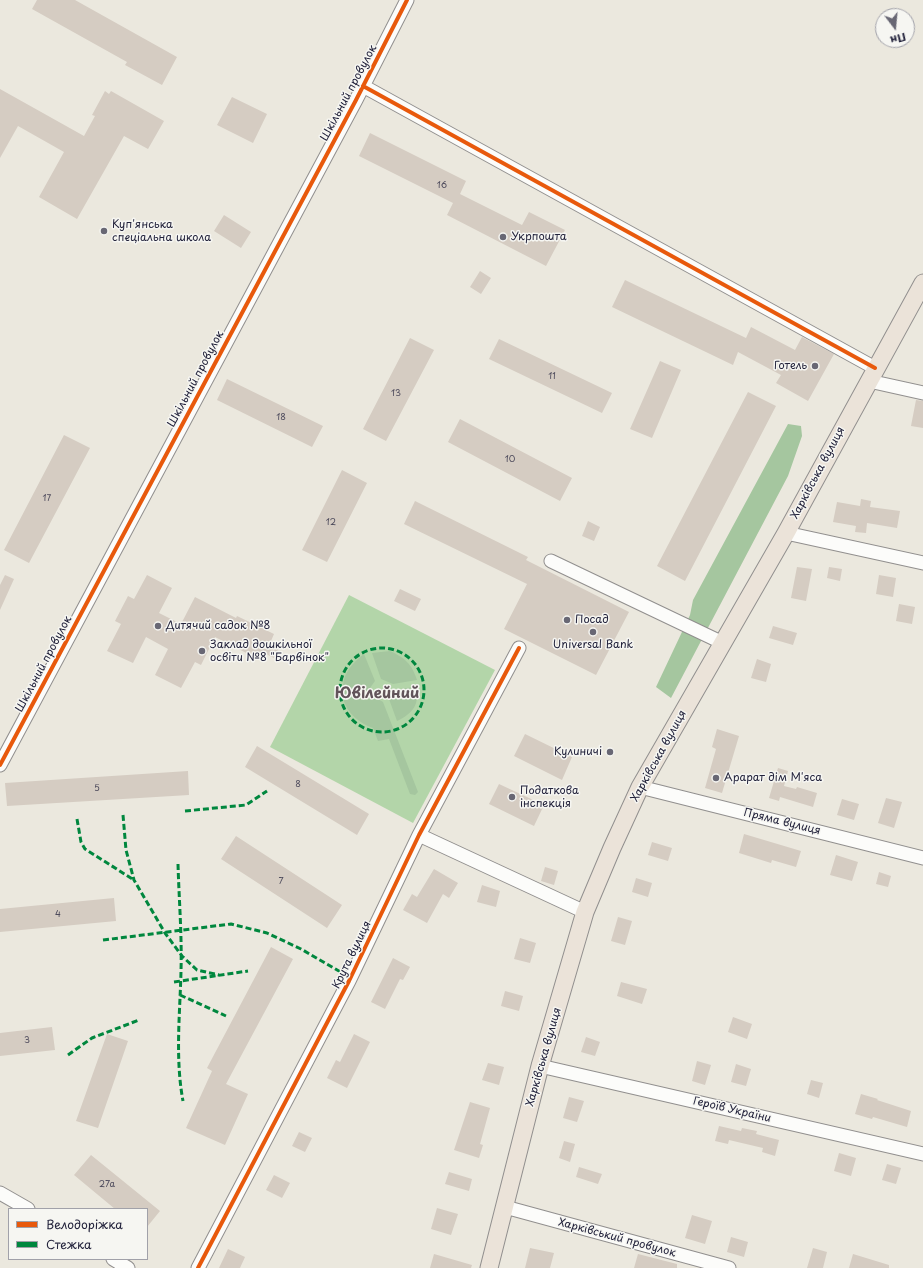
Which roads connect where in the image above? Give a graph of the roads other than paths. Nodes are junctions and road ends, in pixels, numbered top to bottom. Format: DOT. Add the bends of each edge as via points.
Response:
graph roads {
  1 [pos="407,0"];
  2 [pos="363,86"];
  3 [pos="923,283"];
  4 [pos="872,374"];
  5 [pos="923,393"];
  6 [pos="786,533"];
  7 [pos="551,561"];
  8 [pos="923,563"];
  9 [pos="724,643"];
  10 [pos="519,648"];
  11 [pos="0,765"];
  12 [pos="640,786"];
  13 [pos="419,835"];
  14 [pos="923,858"];
  15 [pos="586,912"];
  16 [pos="540,1066"];
  17 [pos="923,1154"];
  18 [pos="0,1193"];
  19 [pos="505,1207"];
  20 [pos="26,1208"];
  21 [pos="115,1260"];
  22 [pos="128,1268"];
  23 [pos="198,1268"];
  24 [pos="489,1268"];
  25 [pos="729,1268"];
  1 -- 2 [label="street, Шкільний провулок"];
  2 -- 4 [label="street"];
  2 -- 11 [label="street, Шкільний провулок"];
  3 -- 4 [label="main road, Харківська вулиця"];
  4 -- 5 [label="street"];
  4 -- 6 [label="main road, Харківська вулиця"];
  6 -- 8 [label="street"];
  6 -- 9 [label="main road, Харківська вулиця"];
  7 -- 9 [label="street"];
  9 -- 12 [label="main road, Харківська вулиця"];
  10 -- 13 [label="street, Крута вулиця"];
  12 -- 14 [label="street, Пряма вулиця"];
  12 -- 15 [label="main road, Харківська вулиця"];
  13 -- 15 [label="street"];
  13 -- 23 [label="street, Крута вулиця" via="350,981"];
  15 -- 16 [label="main road, Харківська вулиця"];
  16 -- 17 [label="street, Героїв України"];
  16 -- 19 [label="main road, Харківська вулиця"];
  18 -- 20 [label="street"];
  19 -- 24 [label="main road, Харківська вулиця"];
  19 -- 25 [label="street, Харківський провулок"];
  21 -- 22 [label="street"];
}
